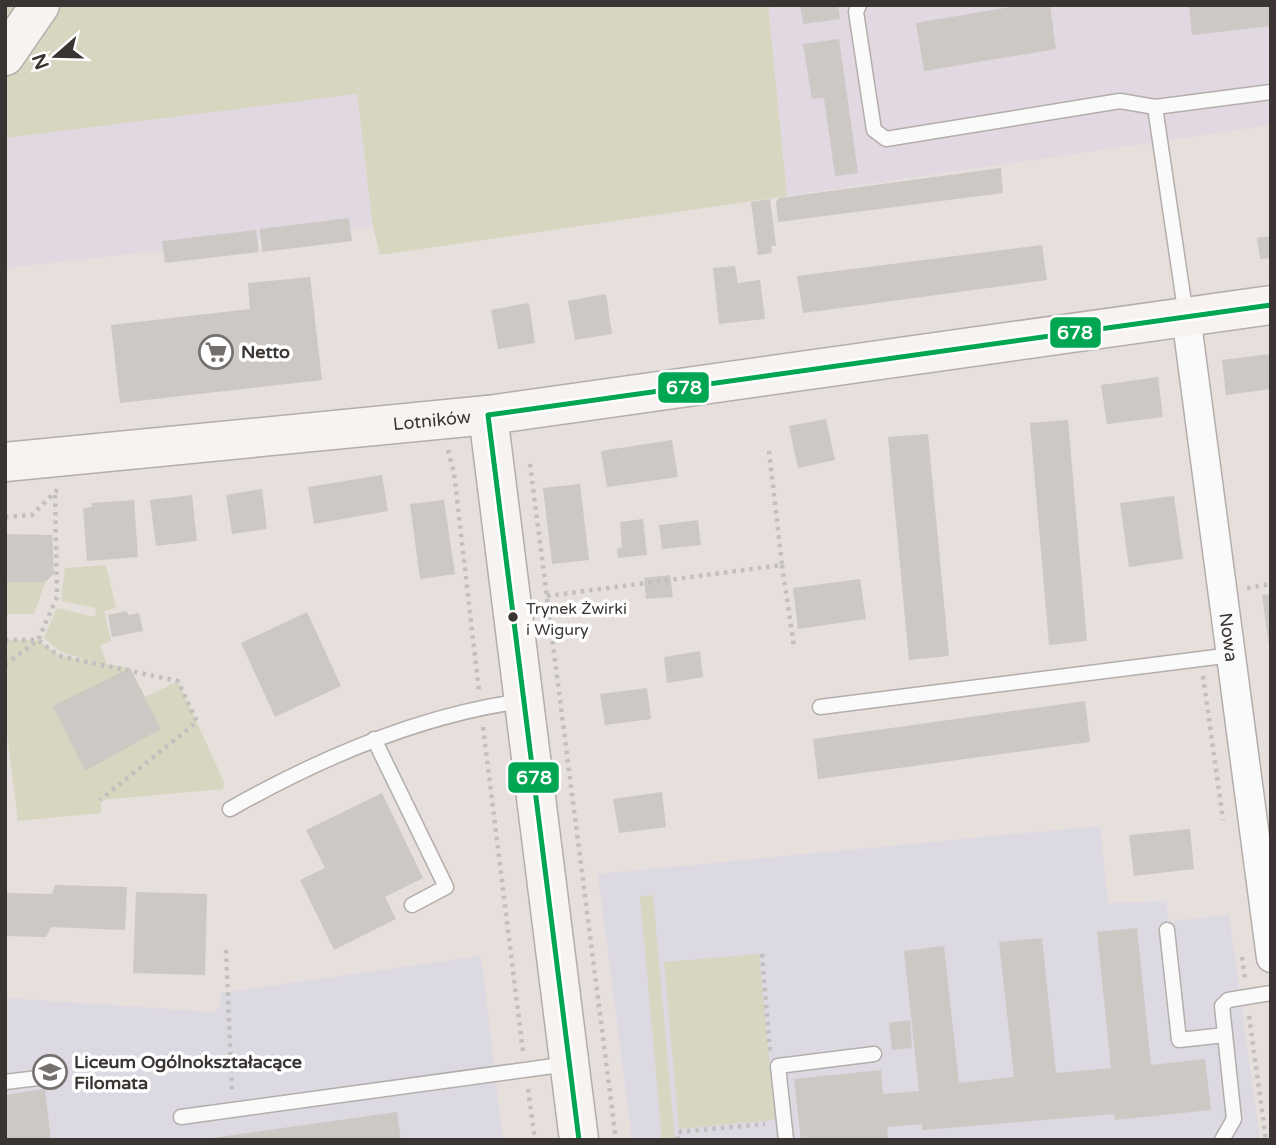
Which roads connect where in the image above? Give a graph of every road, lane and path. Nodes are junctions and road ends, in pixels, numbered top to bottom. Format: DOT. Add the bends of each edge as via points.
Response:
graph roads {
  1 [pos="40,5"];
  2 [pos="859,5"];
  3 [pos="5,55"];
  4 [pos="1271,92"];
  5 [pos="1155,107"];
  6 [pos="1271,305"];
  7 [pos="1186,316"];
  8 [pos="488,415"];
  9 [pos="769,452"];
  10 [pos="5,462"];
  11 [pos="530,464"];
  12 [pos="454,473"];
  13 [pos="55,492"];
  14 [pos="782,565"];
  15 [pos="1271,584"];
  16 [pos="1235,589"];
  17 [pos="547,596"];
  18 [pos="5,640"];
  19 [pos="38,640"];
  20 [pos="794,647"];
  21 [pos="1232,655"];
  22 [pos="5,665"];
  23 [pos="524,700"];
  24 [pos="1208,701"];
  25 [pos="481,706"];
  26 [pos="820,707"];
  27 [pos="374,739"];
  28 [pos="100,800"];
  29 [pos="1261,806"];
  30 [pos="230,809"];
  31 [pos="1224,823"];
  32 [pos="412,905"];
  33 [pos="1167,930"];
  34 [pos="226,950"];
  35 [pos="1271,958"];
  36 [pos="1244,973"];
  37 [pos="1271,993"];
  38 [pos="1247,997"];
  39 [pos="1225,1035"];
  40 [pos="874,1054"];
  41 [pos="570,1064"];
  42 [pos="526,1070"];
  43 [pos="55,1076"];
  44 [pos="5,1082"];
  45 [pos="233,1110"];
  46 [pos="181,1117"];
  47 [pos="765,1124"];
  48 [pos="534,1140"];
  49 [pos="579,1140"];
  50 [pos="616,1140"];
  51 [pos="678,1140"];
  52 [pos="786,1140"];
  53 [pos="1222,1140"];
  54 [pos="1266,1140"];
  1 -- 3 [label="street"];
  2 -- 5 [label="lane" via="856,12 874,130 886,139 1120,102"];
  4 -- 5 [label="lane"];
  5 -- 7 [label="lane"];
  6 -- 7 [label="street, Lotników"];
  7 -- 8 [label="street, Lotników"];
  7 -- 21 [label="street, Nowa"];
  8 -- 10 [label="street, Lotników"];
  8 -- 23 [label="street"];
  9 -- 14 [label="path"];
  11 -- 17 [label="path"];
  12 -- 25 [label="path"];
  13 -- 19 [label="path" via="57,597"];
  14 -- 17 [label="path"];
  14 -- 20 [label="path"];
  15 -- 16 [label="path"];
  17 -- 50 [label="path"];
  18 -- 19 [label="path"];
  19 -- 22 [label="path"];
  19 -- 28 [label="path" via="59,656 178,681 197,722"];
  21 -- 26 [label="lane"];
  21 -- 29 [label="street, Nowa"];
  23 -- 25 [label="lane"];
  23 -- 41 [label="street"];
  24 -- 31 [label="path"];
  25 -- 27 [label="lane"];
  25 -- 42 [label="path"];
  27 -- 30 [label="lane"];
  27 -- 32 [label="lane" via="446,887"];
  29 -- 35 [label="street, Nowa"];
  33 -- 39 [label="lane" via="1179,1040"];
  34 -- 45 [label="path"];
  36 -- 38 [label="path"];
  37 -- 38 [label="lane"];
  38 -- 39 [label="lane" via="1228,1000 1222,1006"];
  38 -- 54 [label="path"];
  39 -- 53 [label="lane" via="1234,1119"];
  40 -- 52 [label="lane" via="778,1066"];
  41 -- 42 [label="lane"];
  41 -- 49 [label="street"];
  42 -- 45 [label="lane"];
  42 -- 48 [label="path"];
  43 -- 44 [label="lane"];
  45 -- 46 [label="lane"];
  47 -- 51 [label="path" via="678,1132"];
}
